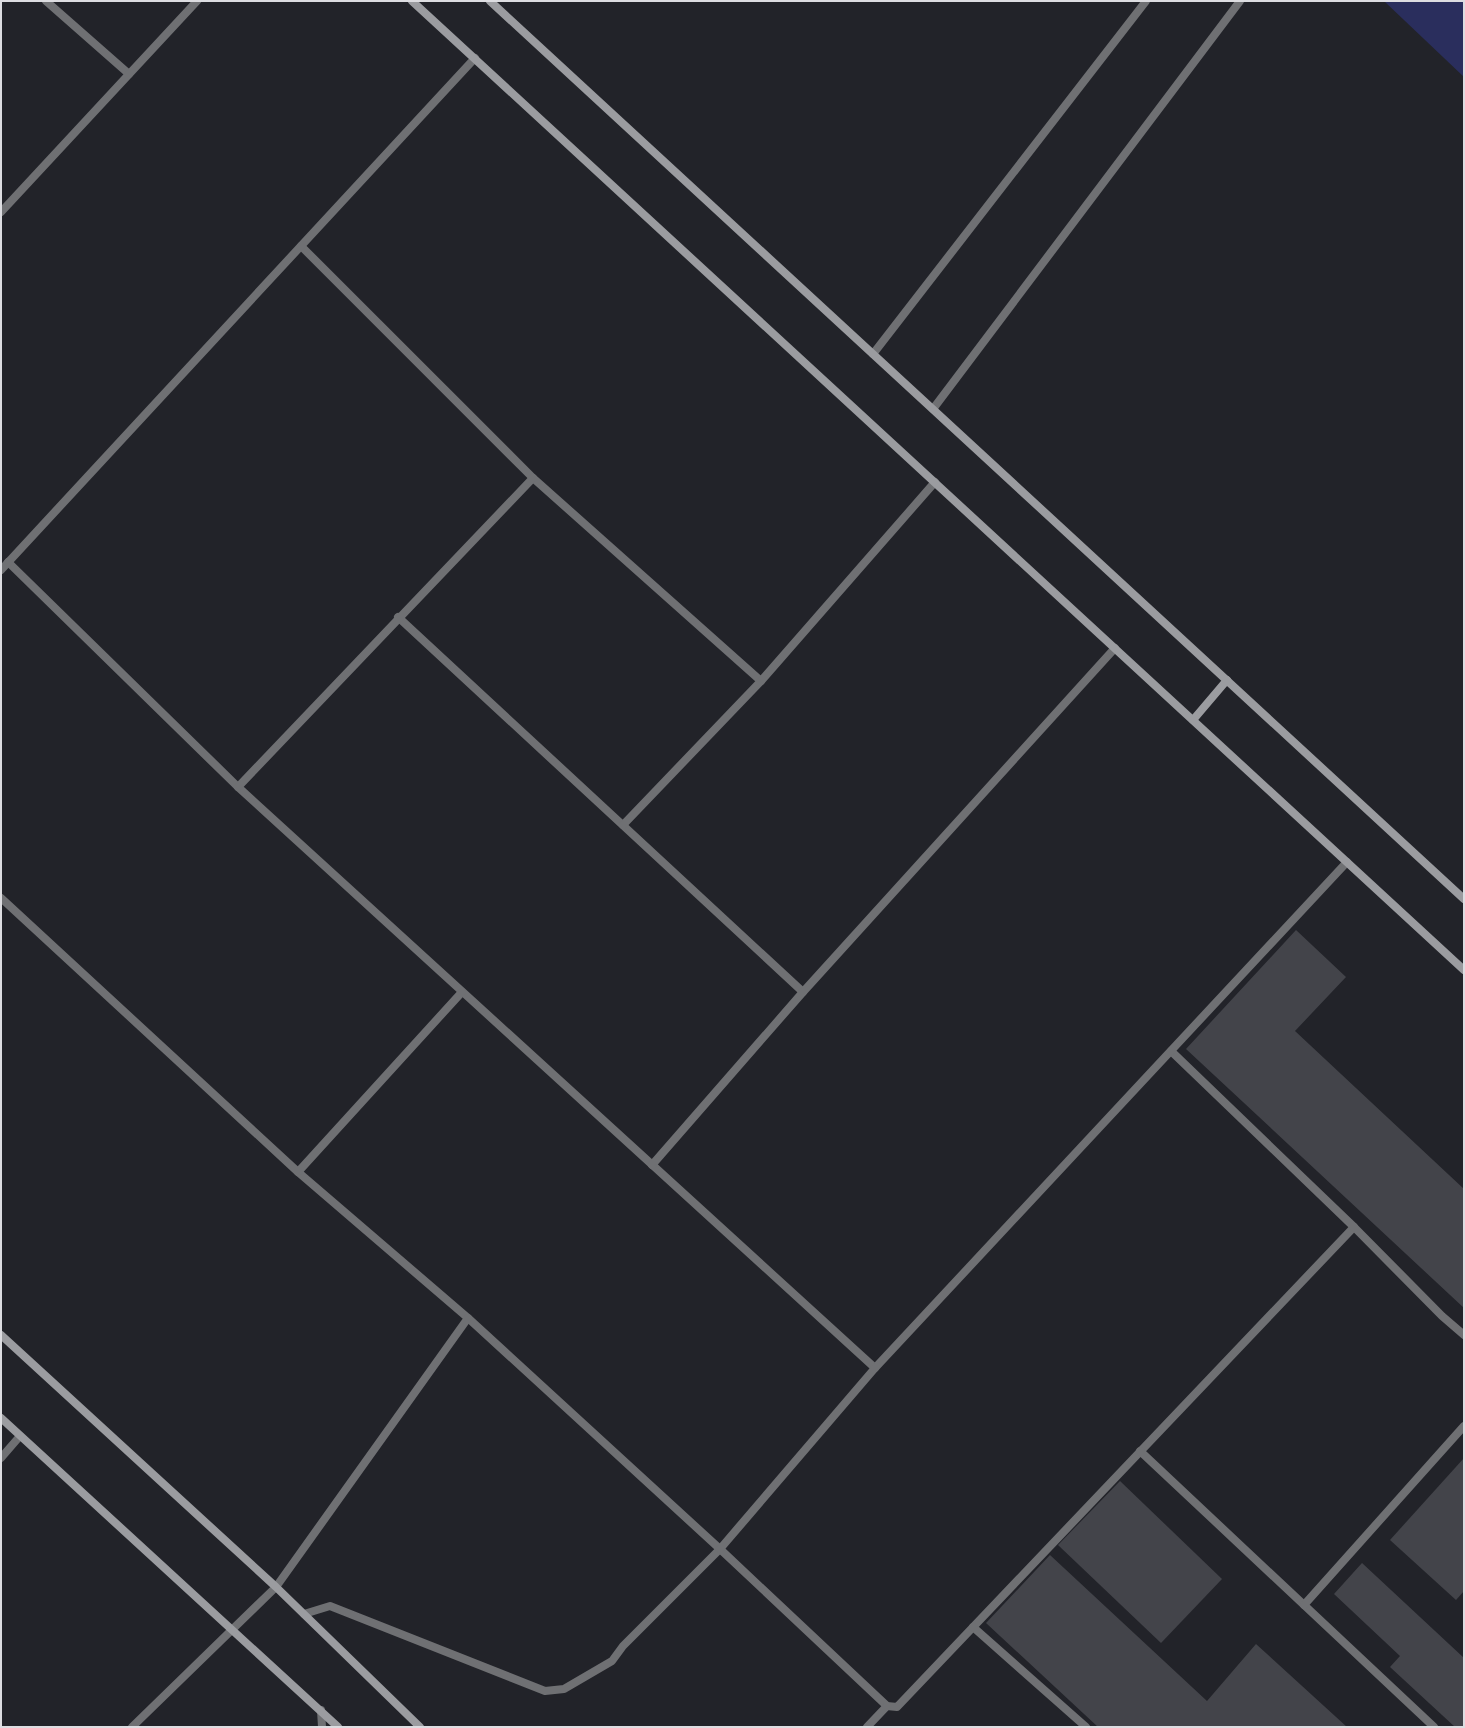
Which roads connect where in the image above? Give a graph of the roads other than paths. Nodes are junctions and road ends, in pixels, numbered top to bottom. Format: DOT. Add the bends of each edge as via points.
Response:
graph roads {
  1 [pos="46,1"];
  2 [pos="197,1"];
  3 [pos="412,1"];
  4 [pos="490,1"];
  5 [pos="1146,1"];
  6 [pos="1240,1"];
  7 [pos="475,58"];
  8 [pos="129,74"];
  9 [pos="1,212"];
  10 [pos="301,246"];
  11 [pos="874,354"];
  12 [pos="933,409"];
  13 [pos="533,478"];
  14 [pos="935,482"];
  15 [pos="8,562"];
  16 [pos="1,570"];
  17 [pos="398,617"];
  18 [pos="1115,648"];
  19 [pos="1227,680"];
  20 [pos="761,681"];
  21 [pos="1193,720"];
  22 [pos="238,787"];
  23 [pos="624,825"];
  24 [pos="1347,862"];
  25 [pos="1,898"];
  26 [pos="1464,899"];
  27 [pos="1464,970"];
  28 [pos="462,992"];
  29 [pos="803,992"];
  30 [pos="1171,1051"];
  31 [pos="652,1165"];
  32 [pos="298,1172"];
  33 [pos="1354,1226"];
  34 [pos="468,1318"];
  35 [pos="1,1335"];
  36 [pos="1464,1335"];
  37 [pos="875,1368"];
  38 [pos="1,1418"];
  39 [pos="1464,1426"];
  40 [pos="20,1436"];
  41 [pos="1140,1451"];
  42 [pos="1,1458"];
  43 [pos="720,1549"];
  44 [pos="276,1587"];
  45 [pos="1304,1605"];
  46 [pos="304,1614"];
  47 [pos="972,1627"];
  48 [pos="232,1630"];
  49 [pos="887,1706"];
  50 [pos="321,1710"];
  51 [pos="132,1727"];
  52 [pos="322,1727"];
  53 [pos="338,1727"];
  54 [pos="420,1727"];
  55 [pos="867,1727"];
  56 [pos="1086,1727"];
  57 [pos="1434,1727"];
  1 -- 8 [label="street"];
  2 -- 8 [label="street"];
  3 -- 7 [label="main road"];
  4 -- 11 [label="main road"];
  5 -- 11 [label="street"];
  6 -- 12 [label="street"];
  7 -- 10 [label="street"];
  7 -- 14 [label="main road"];
  8 -- 9 [label="street"];
  10 -- 13 [label="street"];
  10 -- 15 [label="street"];
  11 -- 12 [label="main road"];
  12 -- 19 [label="main road"];
  13 -- 17 [label="street"];
  13 -- 20 [label="street"];
  14 -- 18 [label="main road"];
  14 -- 20 [label="street"];
  15 -- 16 [label="street"];
  15 -- 22 [label="street"];
  17 -- 22 [label="street"];
  17 -- 23 [label="street"];
  18 -- 21 [label="main road"];
  18 -- 29 [label="street"];
  19 -- 21 [label="main road"];
  19 -- 26 [label="main road"];
  20 -- 23 [label="street"];
  21 -- 24 [label="main road"];
  22 -- 28 [label="street"];
  23 -- 29 [label="street"];
  24 -- 27 [label="main road"];
  24 -- 30 [label="street"];
  25 -- 32 [label="street"];
  28 -- 31 [label="street"];
  28 -- 32 [label="street"];
  29 -- 31 [label="street"];
  30 -- 33 [label="street"];
  30 -- 37 [label="street"];
  31 -- 37 [label="street"];
  32 -- 34 [label="street"];
  33 -- 36 [label="street"];
  33 -- 41 [label="street"];
  34 -- 43 [label="street"];
  34 -- 44 [label="street"];
  35 -- 44 [label="main road"];
  37 -- 43 [label="street"];
  38 -- 40 [label="main road"];
  39 -- 45 [label="street"];
  40 -- 42 [label="street"];
  40 -- 48 [label="main road"];
  41 -- 45 [label="street"];
  41 -- 47 [label="street"];
  43 -- 46 [label="street" via="612,1660 564,1689 545,1691 330,1606"];
  43 -- 49 [label="street"];
  44 -- 46 [label="main road"];
  44 -- 48 [label="street"];
  45 -- 57 [label="street"];
  46 -- 54 [label="main road"];
  47 -- 49 [label="street" via="897,1706"];
  47 -- 56 [label="street"];
  48 -- 50 [label="main road"];
  48 -- 51 [label="street"];
  49 -- 55 [label="street"];
  50 -- 52 [label="street"];
  50 -- 53 [label="main road"];
}
